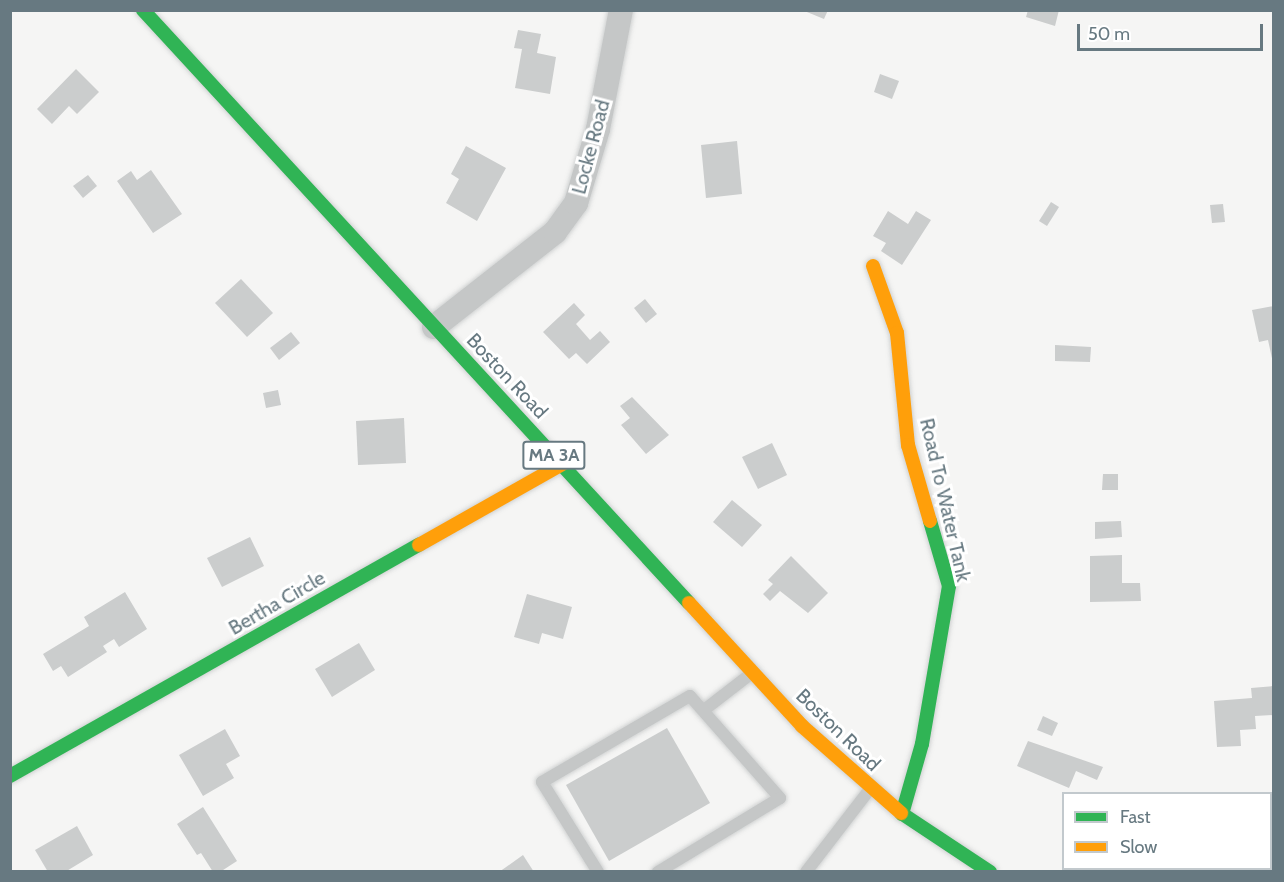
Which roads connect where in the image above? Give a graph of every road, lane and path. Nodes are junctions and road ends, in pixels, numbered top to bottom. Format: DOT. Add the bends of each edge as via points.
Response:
graph roads {
  1 [pos="143,10"];
  2 [pos="621,10"];
  3 [pos="873,266"];
  4 [pos="434,327"];
  5 [pos="562,464"];
  6 [pos="753,672"];
  7 [pos="704,710"];
  8 [pos="10,776"];
  9 [pos="870,789"];
  10 [pos="902,814"];
  11 [pos="598,872"];
  12 [pos="658,872"];
  13 [pos="806,872"];
  14 [pos="990,872"];
  1 -- 4 [label="main road, Boston Road / MA 3A"];
  2 -- 4 [label="street, Locke Road" via="598,129 576,203 555,232"];
  3 -- 10 [label="main road, Road To Water Tank" via="897,333 908,445 949,586 922,744"];
  4 -- 5 [label="main road, Boston Road / MA 3A"];
  5 -- 6 [label="main road, Boston Road / MA 3A"];
  5 -- 8 [label="main road, Bertha Circle"];
  6 -- 7 [label="lane"];
  6 -- 9 [label="main road, Boston Road / MA 3A"];
  7 -- 11 [label="lane" via="690,696 542,783"];
  7 -- 12 [label="lane" via="780,798"];
  9 -- 10 [label="main road, Boston Road / MA 3A"];
  9 -- 13 [label="lane"];
  10 -- 14 [label="main road, Boston Road / MA 3A"];
}
